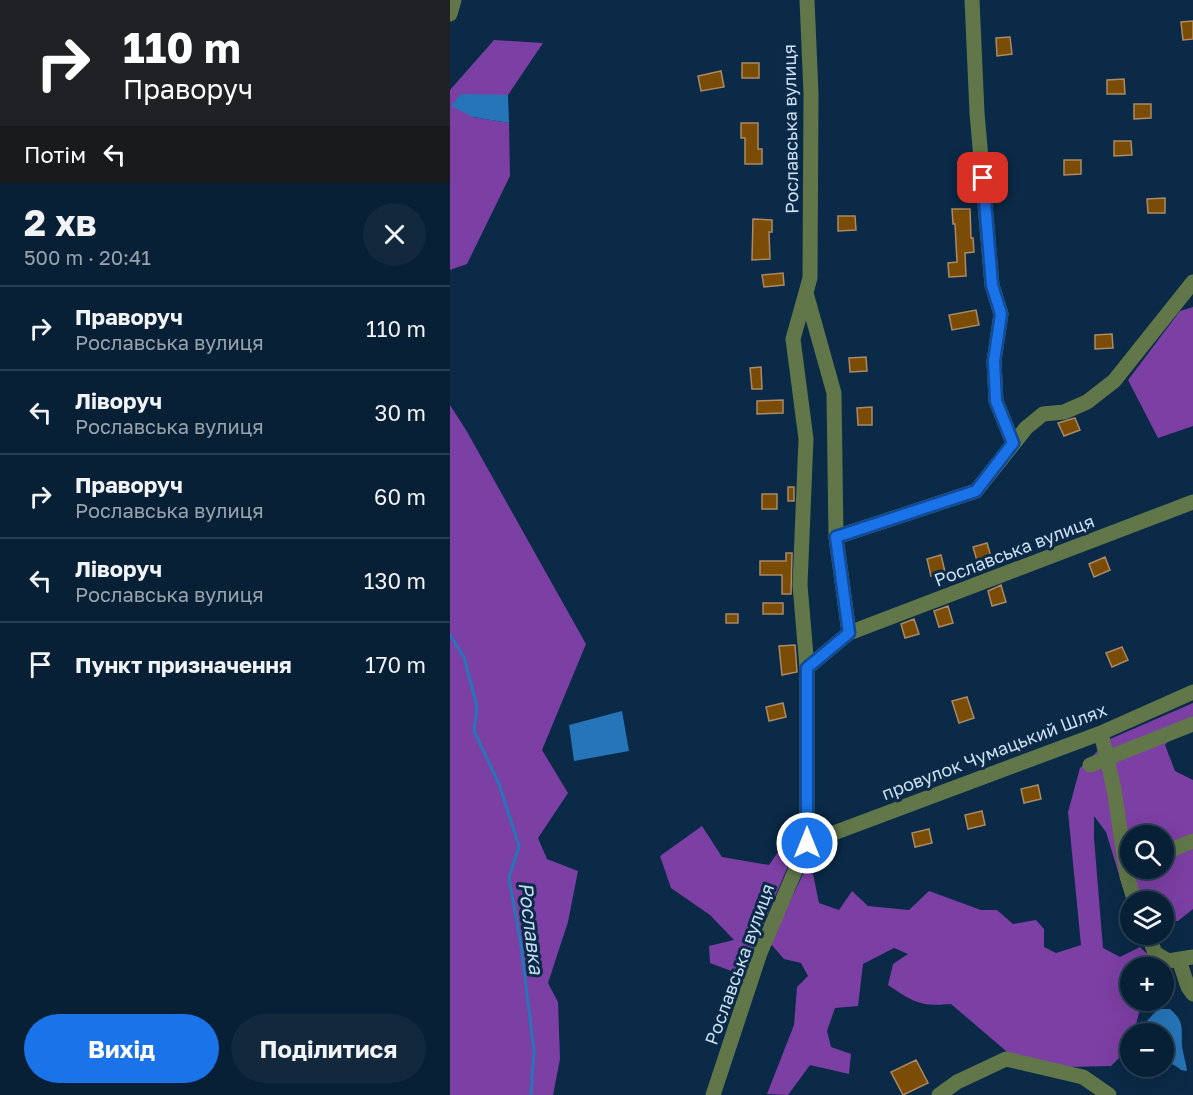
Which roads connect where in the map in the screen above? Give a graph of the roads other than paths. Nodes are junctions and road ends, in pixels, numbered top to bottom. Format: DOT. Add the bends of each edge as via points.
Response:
graph roads {
  1 [pos="454,0"];
  2 [pos="807,0"];
  3 [pos="972,0"];
  4 [pos="450,14"];
  5 [pos="1193,282"];
  6 [pos="806,293"];
  7 [pos="1013,443"];
  8 [pos="1193,502"];
  9 [pos="836,537"];
  10 [pos="849,633"];
  11 [pos="807,668"];
  12 [pos="1193,692"];
  13 [pos="1193,724"];
  14 [pos="1101,732"];
  15 [pos="1108,758"];
  16 [pos="1090,765"];
  17 [pos="1121,825"];
  18 [pos="1193,841"];
  19 [pos="807,843"];
  20 [pos="1174,849"];
  21 [pos="1152,945"];
  22 [pos="1186,959"];
  23 [pos="1193,994"];
  24 [pos="713,1095"];
  25 [pos="939,1095"];
  26 [pos="1110,1095"];
  1 -- 4 [label="street"];
  2 -- 6 [label="street, Рославська вулиця" via="811,93 810,278"];
  3 -- 7 [label="street" via="992,285 1001,314 994,361 996,401"];
  5 -- 7 [label="street" via="1114,381 1087,402 1064,412 1043,414"];
  6 -- 9 [label="street, Рославська вулиця" via="834,393"];
  6 -- 11 [label="street, Рославська вулиця" via="793,339 806,439 801,585"];
  7 -- 9 [label="street" via="976,491"];
  8 -- 10 [label="street, Рославська вулиця"];
  9 -- 10 [label="street, Рославська вулиця"];
  10 -- 11 [label="street, Рославська вулиця"];
  11 -- 19 [label="street, Рославська вулиця"];
  12 -- 14 [label="street, провулок Чумацький Шлях"];
  13 -- 15 [label="street"];
  14 -- 15 [label="street"];
  14 -- 19 [label="street, провулок Чумацький Шлях"];
  15 -- 16 [label="street"];
  15 -- 17 [label="street"];
  18 -- 20 [label="street"];
  19 -- 24 [label="street, Рославська вулиця" via="760,952"];
  21 -- 22 [label="street" via="1155,953 1168,961"];
  22 -- 23 [label="street" via="1188,987"];
  25 -- 26 [label="street" via="1006,1059 1083,1077"];
}
